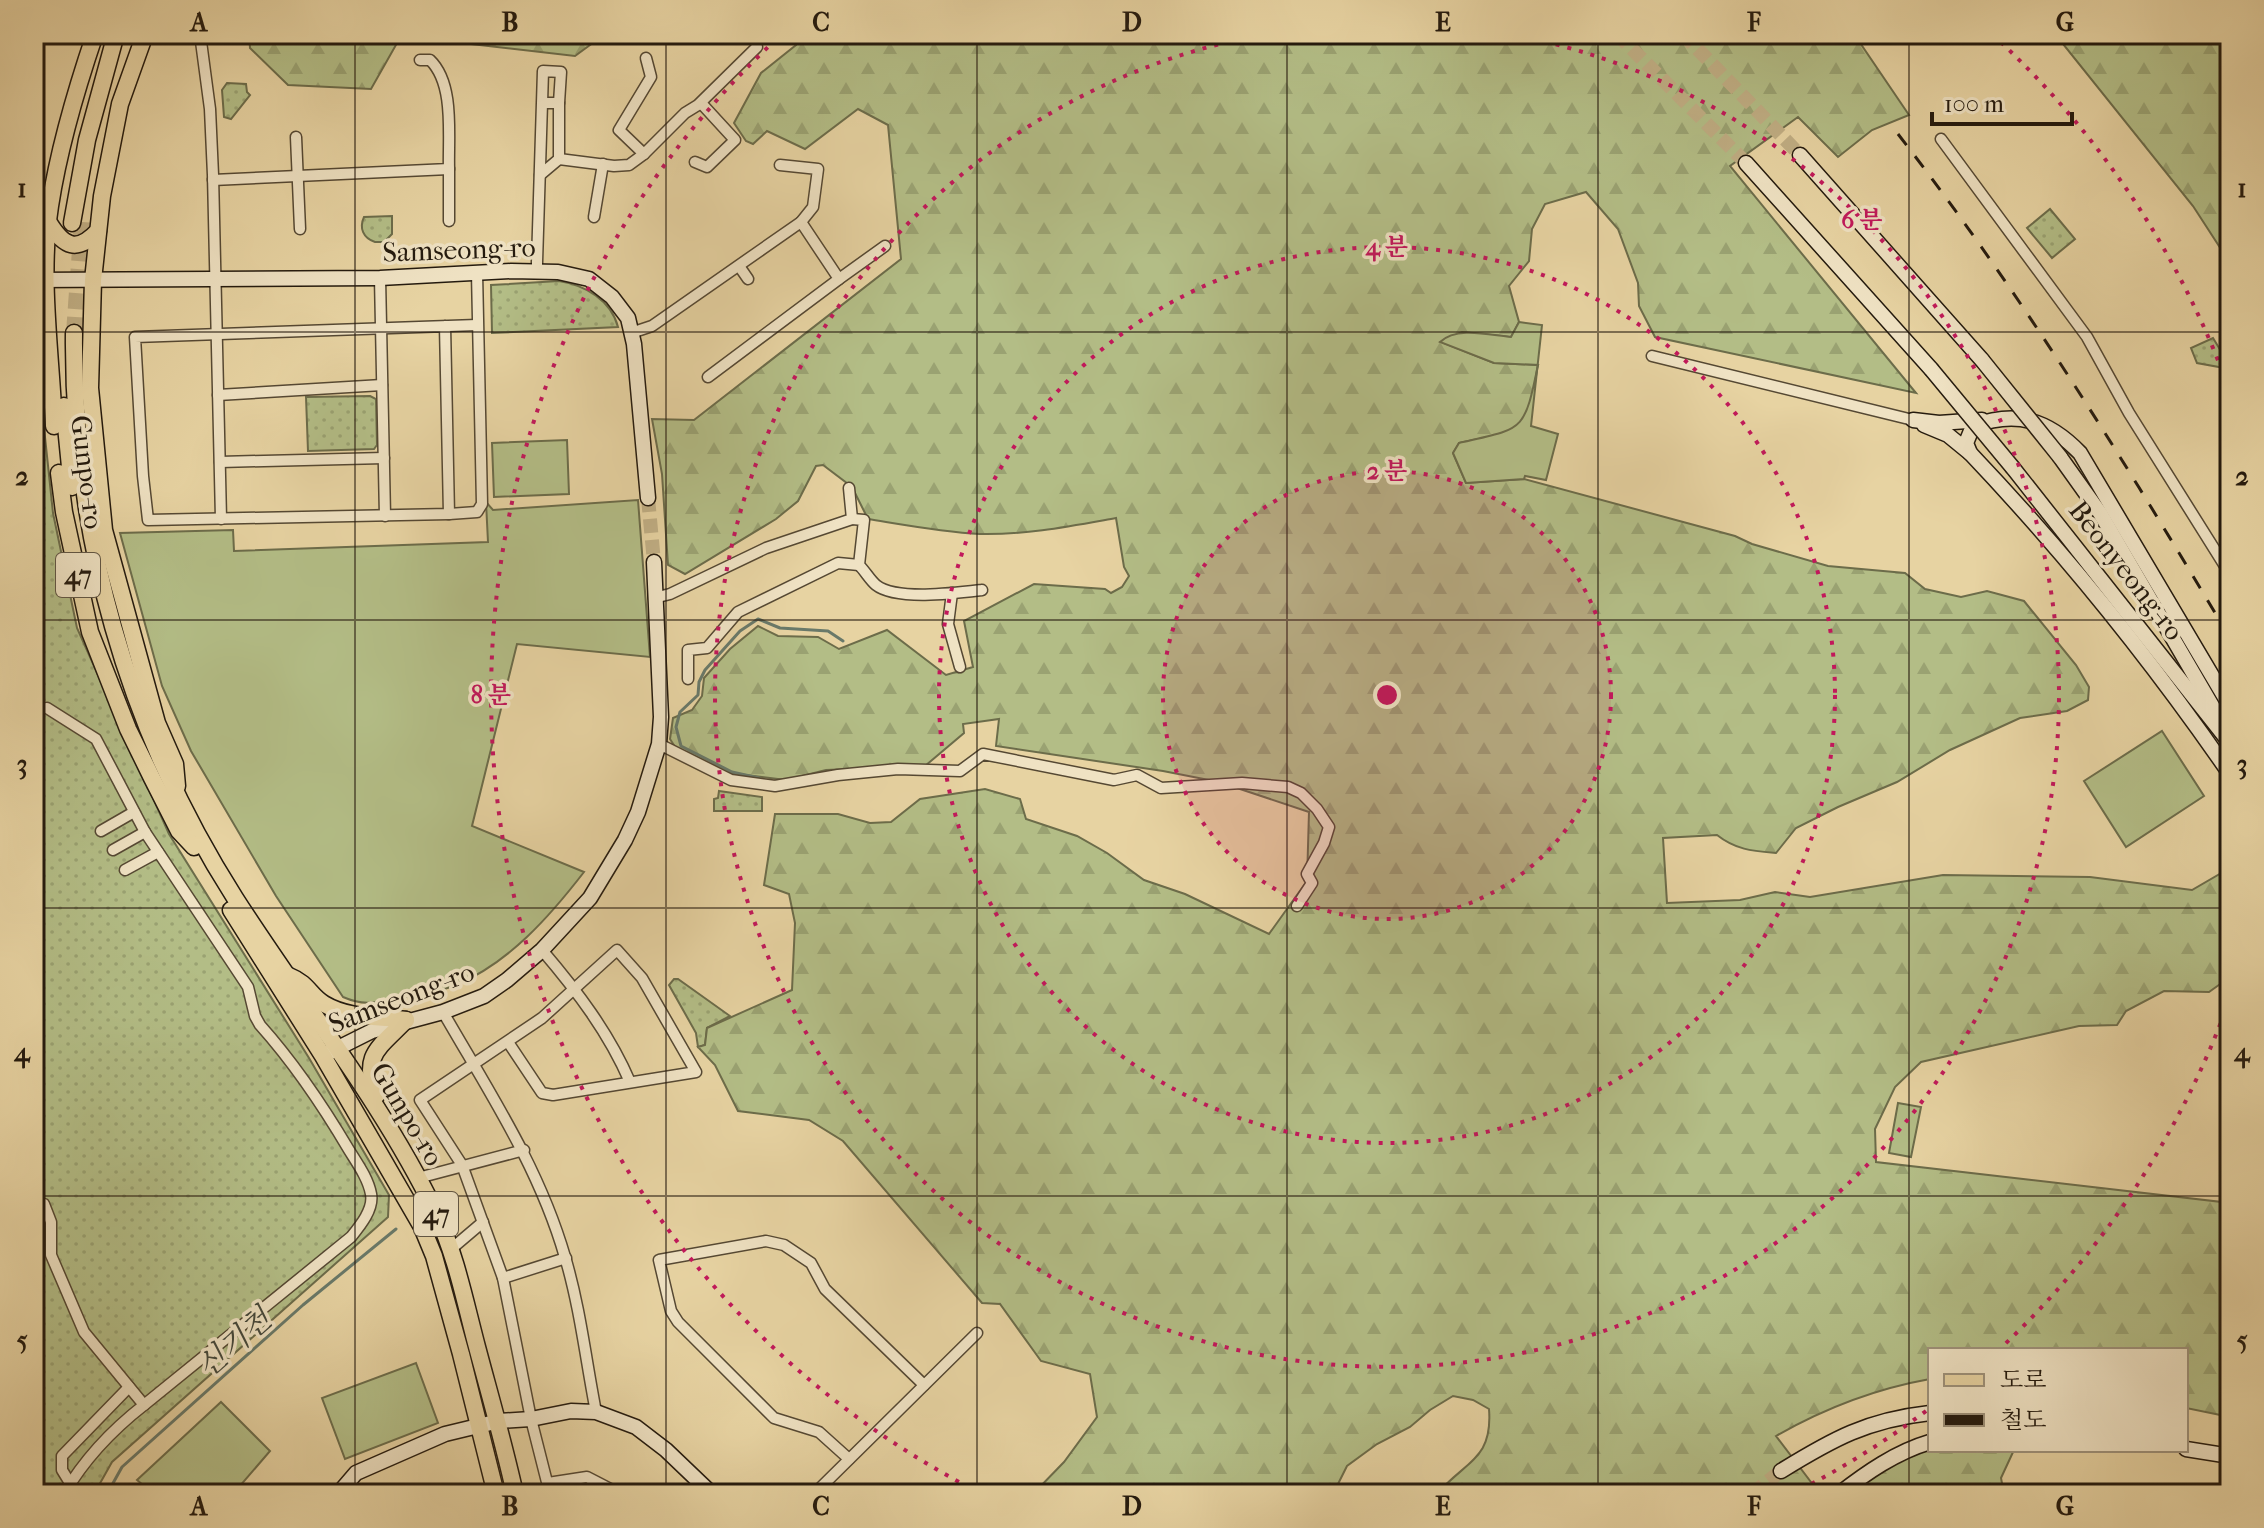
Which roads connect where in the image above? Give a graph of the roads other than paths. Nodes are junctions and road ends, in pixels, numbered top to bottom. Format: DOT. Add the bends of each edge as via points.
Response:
graph roads {
  1 [pos="95,34"];
  2 [pos="116,34"];
  3 [pos="125,34"];
  4 [pos="145,34"];
  5 [pos="200,34"];
  6 [pos="757,47"];
  7 [pos="646,58"];
  8 [pos="420,60"];
  9 [pos="542,103"];
  10 [pos="559,103"];
  11 [pos="701,103"];
  12 [pos="296,137"];
  13 [pos="1941,139"];
  14 [pos="644,154"];
  15 [pos="1800,155"];
  16 [pos="559,159"];
  17 [pos="695,162"];
  18 [pos="1746,163"];
  19 [pos="603,164"];
  20 [pos="780,165"];
  21 [pos="449,169"];
  22 [pos="540,175"];
  23 [pos="297,176"];
  24 [pos="213,180"];
  25 [pos="594,217"];
  26 [pos="449,221"];
  27 [pos="801,222"];
  28 [pos="49,223"];
  29 [pos="300,229"];
  30 [pos="98,231"];
  31 [pos="885,246"];
  32 [pos="47,247"];
  33 [pos="34,262"];
  34 [pos="739,266"];
  35 [pos="537,272"];
  36 [pos="477,273"];
  37 [pos="380,278"];
  38 [pos="215,279"];
  39 [pos="748,279"];
  40 [pos="839,279"];
  41 [pos="40,280"];
  42 [pos="93,280"];
  43 [pos="34,306"];
  44 [pos="477,325"];
  45 [pos="445,326"];
  46 [pos="381,328"];
  47 [pos="59,331"];
  48 [pos="217,333"];
  49 [pos="631,333"];
  50 [pos="92,339"];
  51 [pos="1652,356"];
  52 [pos="708,377"];
  53 [pos="382,385"];
  54 [pos="218,395"];
  55 [pos="1913,420"];
  56 [pos="1991,420"];
  57 [pos="1970,453"];
  58 [pos="384,458"];
  59 [pos="220,462"];
  60 [pos="849,488"];
  61 [pos="648,498"];
  62 [pos="449,514"];
  63 [pos="385,516"];
  64 [pos="221,519"];
  65 [pos="858,520"];
  66 [pos="654,562"];
  67 [pos="859,565"];
  68 [pos="2230,574"];
  69 [pos="982,590"];
  70 [pos="952,593"];
  71 [pos="654,598"];
  72 [pos="960,667"];
  73 [pos="688,679"];
  74 [pos="2230,706"];
  75 [pos="47,708"];
  76 [pos="2230,740"];
  77 [pos="659,744"];
  78 [pos="2230,774"];
  79 [pos="178,798"];
  80 [pos="134,812"];
  81 [pos="101,831"];
  82 [pos="145,832"];
  83 [pos="194,847"];
  84 [pos="113,850"];
  85 [pos="158,852"];
  86 [pos="125,870"];
  87 [pos="1297,906"];
  88 [pos="240,926"];
  89 [pos="542,950"];
  90 [pos="282,969"];
  91 [pos="575,989"];
  92 [pos="443,1012"];
  93 [pos="406,1020"];
  94 [pos="508,1042"];
  95 [pos="330,1052"];
  96 [pos="473,1064"];
  97 [pos="630,1082"];
  98 [pos="383,1117"];
  99 [pos="524,1150"];
  100 [pos="462,1165"];
  101 [pos="418,1178"];
  102 [pos="34,1202"];
  103 [pos="483,1222"];
  104 [pos="450,1250"];
  105 [pos="566,1258"];
  106 [pos="503,1278"];
  107 [pos="977,1333"];
  108 [pos="924,1385"];
  109 [pos="129,1387"];
  110 [pos="144,1405"];
  111 [pos="596,1412"];
  112 [pos="1928,1413"];
  113 [pos="531,1419"];
  114 [pos="499,1421"];
  115 [pos="480,1426"];
  116 [pos="1928,1443"];
  117 [pos="2188,1449"];
  118 [pos="2230,1456"];
  119 [pos="849,1459"];
  120 [pos="1781,1471"];
  121 [pos="70,1483"];
  122 [pos="549,1488"];
  123 [pos="707,1492"];
  124 [pos="64,1494"];
  125 [pos="338,1494"];
  126 [pos="496,1494"];
  127 [pos="515,1494"];
  128 [pos="620,1494"];
  129 [pos="814,1494"];
  130 [pos="1839,1494"];
  1 -- 28 [label="main road, Gunpo-ro / 47" via="71,106"];
  2 -- 3 [label="main road" via="87,140 77,223"];
  4 -- 30 [label="main road, Gunpo-ro / 47" via="120,104"];
  5 -- 24 [label="street"];
  6 -- 11 [label="street"];
  7 -- 14 [label="street" via="651,77 619,130"];
  8 -- 21 [label="street" via="430,60 446,84"];
  9 -- 10 [label="street"];
  9 -- 10 [label="street" via="543,71 561,72"];
  9 -- 22 [label="street"];
  10 -- 16 [label="street"];
  11 -- 14 [label="street"];
  11 -- 17 [label="street" via="735,140 707,167"];
  12 -- 23 [label="street"];
  13 -- 68 [label="street" via="2087,337"];
  14 -- 19 [label="street" via="629,165"];
  15 -- 76 [label="street, Beonyeong-ro, bridge" via="1982,360 2060,457 2100,513"];
  16 -- 19 [label="street"];
  16 -- 22 [label="street"];
  18 -- 76 [label="street, Beonyeong-ro, bridge" via="1931,369"];
  19 -- 25 [label="street"];
  20 -- 27 [label="street" via="818,169 813,207"];
  21 -- 23 [label="street"];
  21 -- 26 [label="street"];
  22 -- 35 [label="street"];
  23 -- 24 [label="street"];
  23 -- 29 [label="street"];
  24 -- 38 [label="street"];
  27 -- 34 [label="street"];
  27 -- 40 [label="street"];
  28 -- 30 [label="main road" via="59,237 77,246"];
  28 -- 32 [label="main road, Gunpo-ro / 47"];
  30 -- 42 [label="main road, Gunpo-ro / 47"];
  31 -- 40 [label="street"];
  32 -- 33 [label="street"];
  32 -- 41 [label="main road, Gunpo-ro / 47"];
  34 -- 39 [label="street"];
  34 -- 49 [label="street" via="652,326"];
  35 -- 36 [label="street, Samseong-ro"];
  35 -- 49 [label="street, Samseong-ro" via="589,279 612,297 628,318"];
  36 -- 37 [label="street, Samseong-ro"];
  36 -- 44 [label="street"];
  37 -- 38 [label="street, Samseong-ro"];
  37 -- 46 [label="street"];
  38 -- 42 [label="street, Samseong-ro"];
  38 -- 48 [label="street"];
  40 -- 52 [label="street"];
  41 -- 42 [label="street, Samseong-ro"];
  41 -- 47 [label="main road, Gunpo-ro / 47"];
  42 -- 50 [label="main road, Gunpo-ro / 47"];
  43 -- 47 [label="street"];
  44 -- 45 [label="street"];
  44 -- 62 [label="street" via="481,508"];
  45 -- 46 [label="street"];
  45 -- 62 [label="street"];
  46 -- 48 [label="street"];
  46 -- 53 [label="street"];
  47 -- 50 [label="main road" via="63,323 76,323"];
  47 -- 79 [label="main road, Gunpo-ro / 47" via="73,388 91,536 120,657"];
  47 -- 83 [label="main road, Gunpo-ro / 47" via="69,473 92,583 137,724"];
  47 -- 83 [label="main road, Gunpo-ro / 47" via="55,440 64,512 90,632 128,729 179,831"];
  48 -- 54 [label="street"];
  48 -- 64 [label="street" via="135,337 148,520"];
  49 -- 61 [label="street, Samseong-ro"];
  50 -- 79 [label="main road, Gunpo-ro / 47" via="90,388 104,530 157,723 175,764"];
  51 -- 55 [label="street"];
  53 -- 54 [label="street"];
  53 -- 58 [label="street"];
  54 -- 59 [label="street"];
  55 -- 56 [label="street"];
  55 -- 57 [label="street" via="1948,435"];
  56 -- 57 [label="street" via="1973,426 1966,443"];
  56 -- 74 [label="street" via="2033,420 2080,453"];
  57 -- 78 [label="street" via="2159,673"];
  58 -- 59 [label="street"];
  58 -- 63 [label="street"];
  59 -- 64 [label="street"];
  60 -- 65 [label="street"];
  62 -- 63 [label="street"];
  63 -- 64 [label="street"];
  65 -- 67 [label="street"];
  65 -- 71 [label="street" via="766,548"];
  66 -- 71 [label="street, Samseong-ro"];
  67 -- 70 [label="street" via="877,586 899,593"];
  67 -- 73 [label="street" via="838,563 738,612 707,648 688,650"];
  69 -- 70 [label="street"];
  70 -- 72 [label="street" via="948,624"];
  71 -- 77 [label="street, Samseong-ro"];
  75 -- 80 [label="street" via="96,739"];
  77 -- 87 [label="street" via="731,780 775,786 898,769 960,771 983,754 1114,780 1137,775 1161,788 1242,783 1288,787 1301,793 1329,827 1307,874 1312,883"];
  77 -- 89 [label="street, Samseong-ro" via="625,840 590,898"];
  79 -- 90 [label="main road, Gunpo-ro / 47"];
  80 -- 81 [label="street"];
  80 -- 82 [label="street"];
  82 -- 84 [label="street"];
  82 -- 85 [label="street"];
  83 -- 88 [label="main road, Gunpo-ro / 47"];
  85 -- 86 [label="street"];
  85 -- 110 [label="street" via="248,987 255,1016 300,1074 371,1194 366,1215 351,1237"];
  88 -- 90 [label="main road"];
  88 -- 95 [label="main road, Gunpo-ro / 47"];
  89 -- 91 [label="street"];
  89 -- 92 [label="street, Samseong-ro" via="484,996"];
  90 -- 93 [label="main road" via="319,1001 343,1013"];
  90 -- 95 [label="main road, Gunpo-ro / 47"];
  91 -- 94 [label="street"];
  91 -- 97 [label="street"];
  91 -- 97 [label="street" via="617,950 642,978 696,1072"];
  92 -- 93 [label="street, Samseong-ro"];
  92 -- 96 [label="street"];
  93 -- 95 [label="street, Samseong-ro"];
  93 -- 98 [label="main road" via="369,1067"];
  94 -- 96 [label="street"];
  94 -- 97 [label="street" via="542,1093"];
  95 -- 98 [label="main road, Gunpo-ro / 47"];
  95 -- 115 [label="main road, Gunpo-ro / 47" via="434,1256"];
  96 -- 99 [label="street"];
  96 -- 100 [label="street" via="420,1100"];
  98 -- 101 [label="main road, Gunpo-ro / 47"];
  99 -- 100 [label="street"];
  99 -- 105 [label="street"];
  100 -- 101 [label="street"];
  100 -- 103 [label="street"];
  101 -- 104 [label="main road, Gunpo-ro / 47"];
  102 -- 109 [label="street" via="48,1211 51,1255 84,1332"];
  103 -- 104 [label="street"];
  103 -- 106 [label="street"];
  104 -- 114 [label="main road, Gunpo-ro / 47"];
  105 -- 106 [label="street"];
  105 -- 111 [label="street"];
  106 -- 113 [label="street"];
  107 -- 108 [label="street"];
  108 -- 119 [label="street"];
  108 -- 119 [label="street" via="825,1289 811,1263 784,1245 766,1241 659,1260 678,1322 774,1418 819,1432"];
  109 -- 110 [label="street"];
  109 -- 121 [label="street" via="62,1456"];
  110 -- 121 [label="street" via="106,1437"];
  111 -- 113 [label="street"];
  111 -- 123 [label="street" via="636,1427"];
  112 -- 120 [label="street" via="1880,1421 1834,1439"];
  113 -- 114 [label="street"];
  113 -- 122 [label="street"];
  114 -- 115 [label="street"];
  114 -- 127 [label="main road, Gunpo-ro / 47"];
  115 -- 125 [label="street" via="386,1458 356,1473"];
  115 -- 126 [label="main road, Gunpo-ro / 47"];
  116 -- 130 [label="street" via="1868,1472"];
  117 -- 118 [label="street"];
  119 -- 129 [label="street"];
  121 -- 124 [label="street"];
  122 -- 128 [label="street" via="587,1477"];
}
